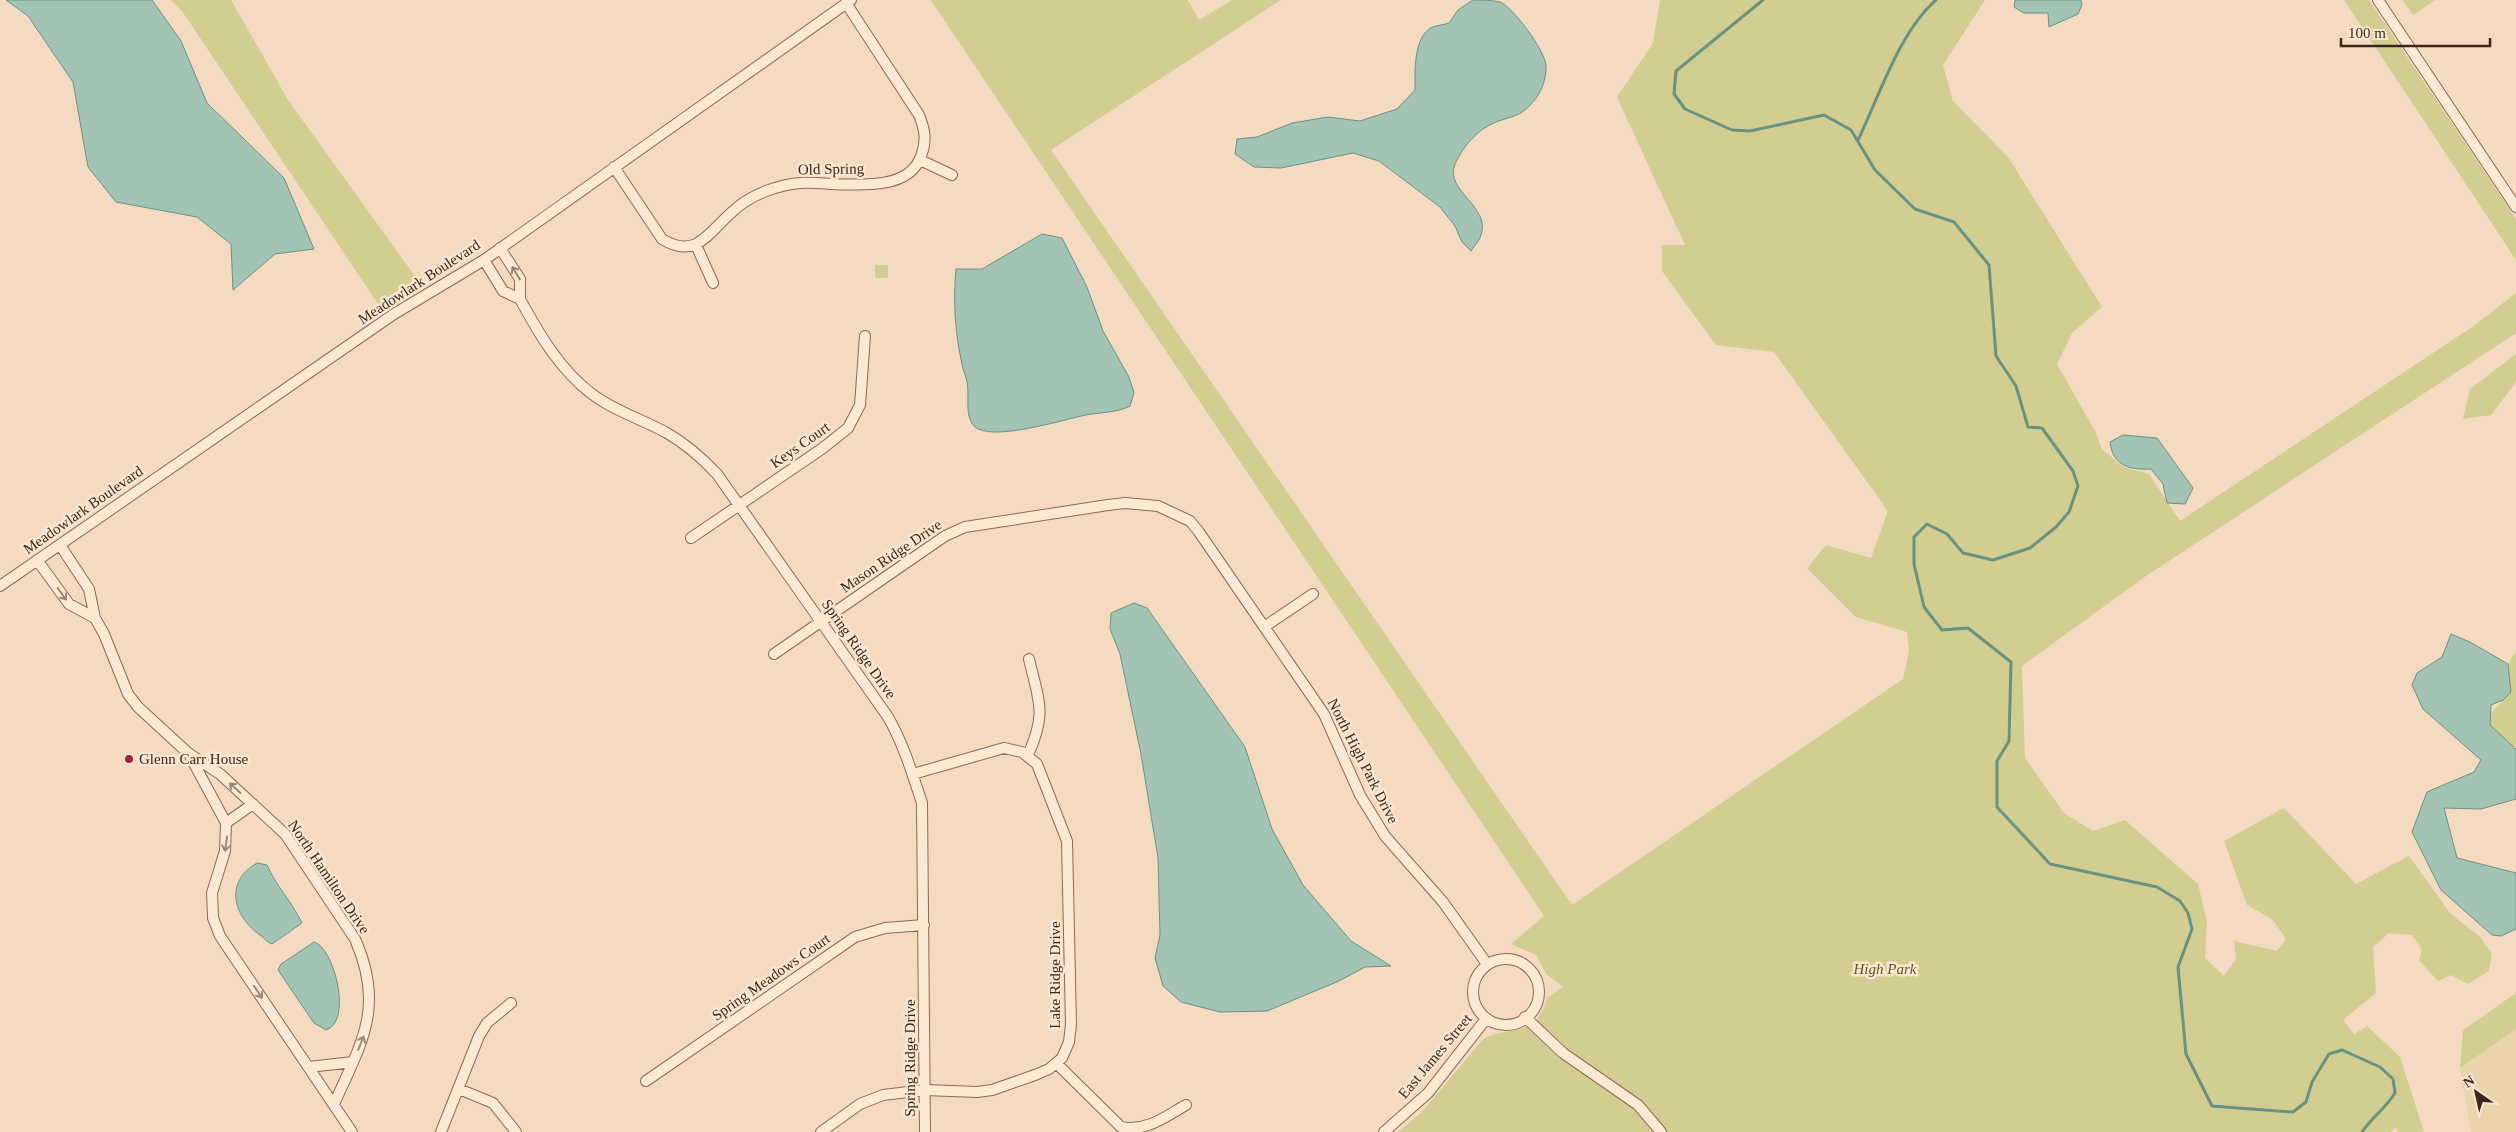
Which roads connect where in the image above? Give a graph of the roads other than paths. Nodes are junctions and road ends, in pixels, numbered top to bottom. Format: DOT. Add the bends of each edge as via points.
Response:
graph roads {
  1 [pos="2378,0"];
  2 [pos="848,2"];
  3 [pos="920,160"];
  4 [pos="614,167"];
  5 [pos="952,175"];
  6 [pos="2516,207"];
  7 [pos="696,245"];
  8 [pos="500,248"];
  9 [pos="484,260"];
  10 [pos="713,283"];
  11 [pos="520,300"];
  12 [pos="865,336"];
  13 [pos="739,505"];
  14 [pos="1158,506"];
  15 [pos="691,538"];
  16 [pos="60,545"];
  17 [pos="37,560"];
  18 [pos="0,586"];
  19 [pos="1313,594"];
  20 [pos="94,618"];
  21 [pos="822,621"];
  22 [pos="1264,627"];
  23 [pos="774,654"];
  24 [pos="1029,659"];
  25 [pos="188,753"];
  26 [pos="1028,755"];
  27 [pos="913,774"];
  28 [pos="253,804"];
  29 [pos="226,823"];
  30 [pos="924,925"];
  31 [pos="1487,964"];
  32 [pos="511,1003"];
  33 [pos="1525,1017"];
  34 [pos="1486,1019"];
  35 [pos="353,1062"];
  36 [pos="1056,1063"];
  37 [pos="309,1067"];
  38 [pos="646,1081"];
  39 [pos="459,1089"];
  40 [pos="925,1090"];
  41 [pos="334,1104"];
  42 [pos="1186,1104"];
  43 [pos="352,1132"];
  44 [pos="441,1132"];
  45 [pos="516,1132"];
  46 [pos="821,1132"];
  47 [pos="925,1132"];
  48 [pos="1384,1132"];
  49 [pos="1661,1132"];
  1 -- 6 [label="street"];
  2 -- 3 [label="street" via="920,115 925,138"];
  2 -- 4 [label="street, Meadowlark Boulevard"];
  3 -- 5 [label="street"];
  3 -- 7 [label="street, Old Spring" via="906,175 890,182 799,183 766,191 744,202"];
  4 -- 7 [label="street" via="662,239 681,247"];
  4 -- 8 [label="street, Meadowlark Boulevard"];
  7 -- 10 [label="street"];
  8 -- 9 [label="street, Meadowlark Boulevard"];
  11 -- 8 [label="street, Spring Ridge Drive, one-way" via="520,279"];
  9 -- 11 [label="street, Spring Ridge Drive" via="503,290"];
  9 -- 16 [label="street, Meadowlark Boulevard" via="386,320"];
  11 -- 13 [label="street, Spring Ridge Drive" via="548,346 576,381 603,401 690,449 717,474"];
  12 -- 13 [label="street, Keys Court" via="860,405 848,428"];
  13 -- 15 [label="street, Keys Court"];
  13 -- 21 [label="street, Spring Ridge Drive"];
  14 -- 21 [label="street, Mason Ridge Drive" via="1125,503 965,527 945,536"];
  14 -- 22 [label="street, North High Park Drive" via="1190,521"];
  16 -- 17 [label="street, Meadowlark Boulevard"];
  16 -- 20 [label="street, North Hamilton Drive" via="89,588"];
  17 -- 18 [label="street, Meadowlark Boulevard"];
  17 -- 20 [label="street, one-way" via="69,604"];
  19 -- 22 [label="street"];
  20 -- 25 [label="street, North Hamilton Drive" via="104,634 128,694"];
  21 -- 23 [label="street, Mason Ridge Drive"];
  21 -- 27 [label="street, Spring Ridge Drive" via="888,717 908,755"];
  22 -- 31 [label="street, North High Park Drive" via="1324,714 1358,790 1385,836 1443,902"];
  24 -- 26 [label="street" via="1040,712 1038,732"];
  28 -- 25 [label="street, North Hamilton Drive, one-way" via="220,774"];
  25 -- 29 [label="street, North Hamilton Drive"];
  26 -- 27 [label="street" via="1012,749 997,749"];
  26 -- 36 [label="street, Lake Ridge Drive" via="1043,775 1067,841 1071,1024 1066,1050"];
  27 -- 30 [label="street, Spring Ridge Drive" via="922,803"];
  28 -- 29 [label="street"];
  35 -- 28 [label="street, North Hamilton Drive, one-way" via="368,1023 369,982 363,957 355,939 284,834"];
  29 -- 37 [label="street, one-way" via="225,851 212,893 214,918 220,936"];
  30 -- 38 [label="street, Spring Meadows Court" via="885,928 855,937"];
  30 -- 40 [label="street, Spring Ridge Drive"];
  31 -- 33 [label="street" via="1517,961 1536,978 1536,1003"];
  31 -- 34 [label="street" via="1473,991 1473,1000"];
  32 -- 39 [label="street" via="487,1024 479,1036"];
  33 -- 34 [label="street" via="1508,1026"];
  33 -- 49 [label="street" via="1563,1053 1638,1105"];
  34 -- 48 [label="street, East James Street" via="1428,1093"];
  35 -- 37 [label="street"];
  35 -- 41 [label="street, North Hamilton Drive"];
  36 -- 40 [label="street" via="1035,1075 992,1090"];
  36 -- 42 [label="street" via="1121,1127 1142,1127 1160,1121"];
  37 -- 41 [label="street"];
  39 -- 44 [label="street"];
  39 -- 45 [label="street" via="493,1103"];
  40 -- 46 [label="street" via="883,1094 860,1104"];
  40 -- 47 [label="street, Spring Ridge Drive"];
  41 -- 43 [label="street"];
}
